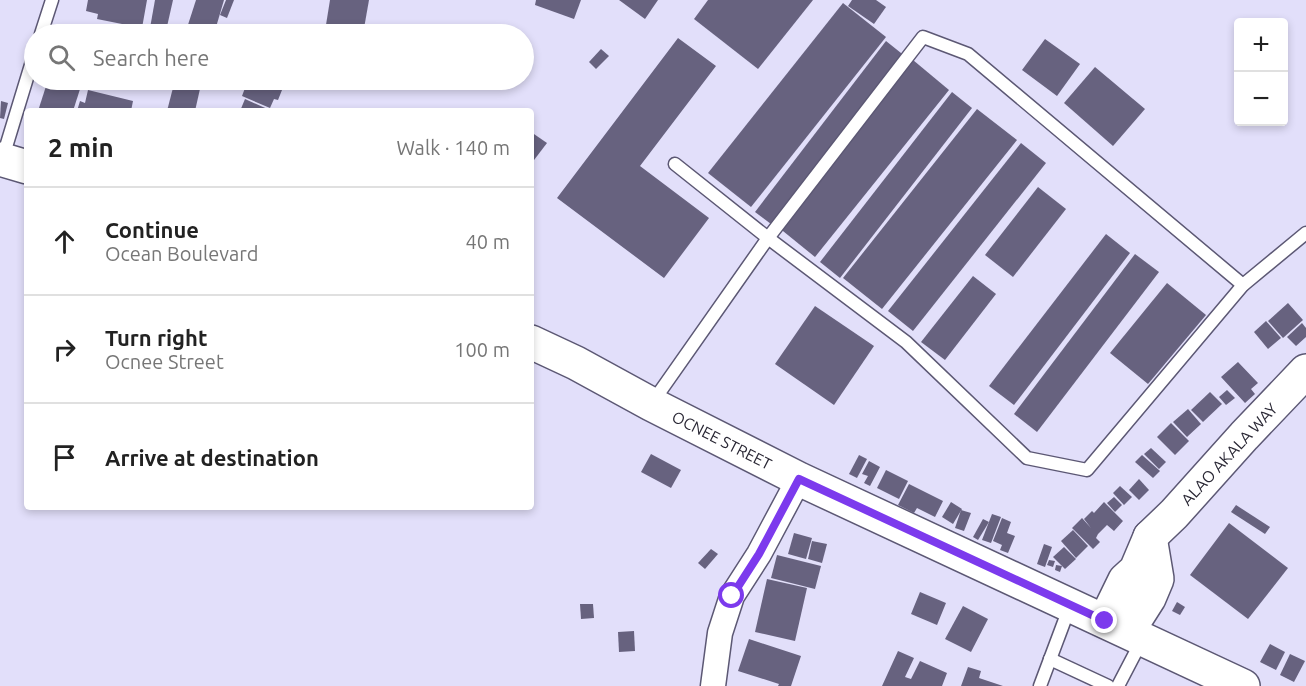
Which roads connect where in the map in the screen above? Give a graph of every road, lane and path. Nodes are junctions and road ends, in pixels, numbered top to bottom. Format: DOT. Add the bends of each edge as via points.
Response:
graph roads {
  1 [pos="52,0"];
  2 [pos="44,24"];
  3 [pos="26,90"];
  4 [pos="10,162"];
  5 [pos="675,164"];
  6 [pos="1306,233"];
  7 [pos="768,238"];
  8 [pos="1243,285"];
  9 [pos="534,343"];
  10 [pos="1306,371"];
  11 [pos="651,404"];
  12 [pos="799,479"];
  13 [pos="1137,589"];
  14 [pos="1065,603"];
  15 [pos="1135,635"];
  16 [pos="1050,659"];
  17 [pos="713,686"];
  18 [pos="1040,686"];
  19 [pos="1108,686"];
  20 [pos="1118,686"];
  21 [pos="1243,686"];
  1 -- 2 [label="lane"];
  3 -- 4 [label="lane"];
  5 -- 7 [label="lane"];
  6 -- 8 [label="lane"];
  7 -- 8 [label="lane" via="906,342 1027,458 1088,470"];
  7 -- 8 [label="lane" via="923,37 968,54"];
  7 -- 11 [label="lane"];
  9 -- 11 [label="street, OCNEE STREET"];
  10 -- 13 [label="street, ALAO AKALA WAY" via="1150,537 1157,579"];
  11 -- 12 [label="street, OCNEE STREET"];
  12 -- 14 [label="street, OCNEE STREET"];
  12 -- 17 [label="street" via="732,596 720,633"];
  13 -- 14 [label="street" via="1104,590"];
  13 -- 15 [label="street, ALAO AKALA WAY"];
  13 -- 15 [label="street" via="1153,618"];
  14 -- 15 [label="street, OCNEE STREET"];
  14 -- 16 [label="lane"];
  15 -- 20 [label="lane"];
  15 -- 21 [label="street, OCNEE STREET"];
  16 -- 18 [label="lane"];
  16 -- 19 [label="lane"];
}
